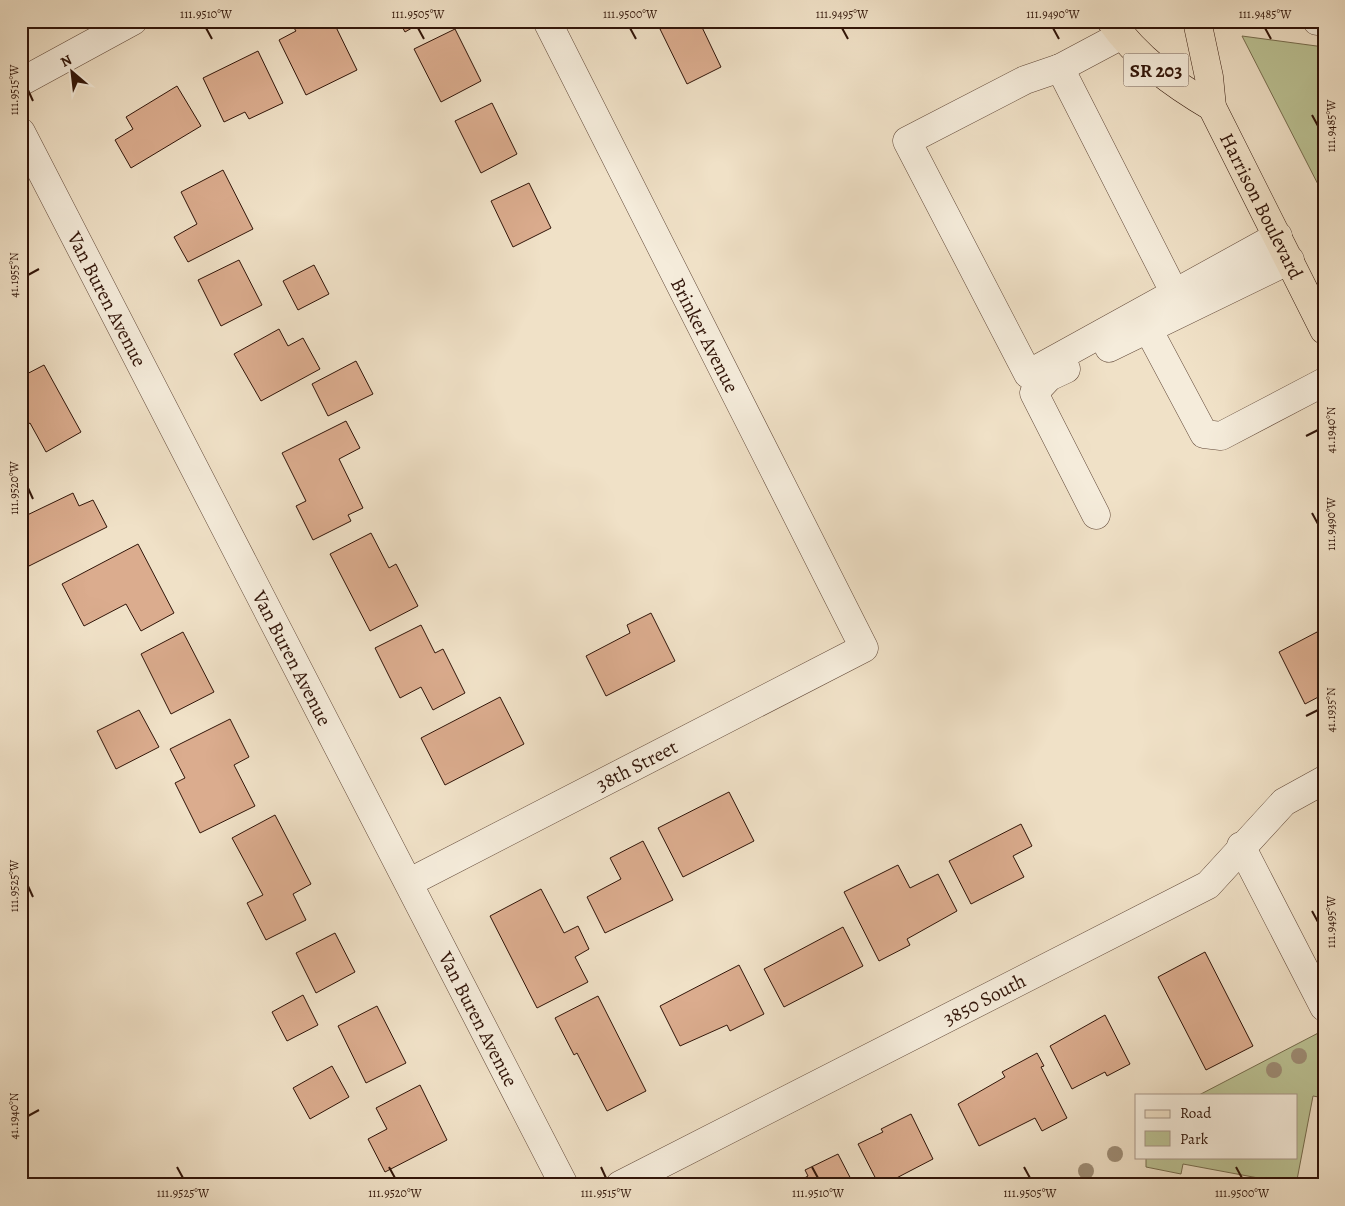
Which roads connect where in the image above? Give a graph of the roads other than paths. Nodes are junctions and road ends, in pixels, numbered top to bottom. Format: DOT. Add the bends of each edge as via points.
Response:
graph roads {
  1 [pos="133,21"];
  2 [pos="547,21"];
  3 [pos="1197,21"];
  4 [pos="1317,21"];
  5 [pos="1324,22"];
  6 [pos="1117,28"];
  7 [pos="1060,68"];
  8 [pos="21,82"];
  9 [pos="1212,107"];
  10 [pos="21,132"];
  11 [pos="1278,236"];
  12 [pos="1290,260"];
  13 [pos="1174,292"];
  14 [pos="1148,329"];
  15 [pos="1324,330"];
  16 [pos="1324,382"];
  17 [pos="1096,515"];
  18 [pos="864,648"];
  19 [pos="1324,780"];
  20 [pos="1241,846"];
  21 [pos="410,882"];
  22 [pos="1324,1007"];
  23 [pos="564,1185"];
  24 [pos="620,1185"];
  1 -- 8 [label="street"];
  2 -- 18 [label="street, Brinker Avenue"];
  3 -- 9 [label="main road, Harrison Boulevard / SR 203"];
  4 -- 5 [label="street"];
  6 -- 7 [label="street"];
  6 -- 9 [label="main road, Harrison Boulevard / SR 203" via="1157,70"];
  7 -- 13 [label="street"];
  7 -- 13 [label="street" via="1026,80 907,141 1028,374"];
  9 -- 11 [label="main road, Harrison Boulevard / SR 203"];
  10 -- 21 [label="street, Van Buren Avenue"];
  11 -- 12 [label="main road, Harrison Boulevard / SR 203"];
  11 -- 13 [label="street"];
  12 -- 14 [label="street"];
  12 -- 15 [label="main road, Harrison Boulevard / SR 203"];
  14 -- 16 [label="street" via="1204,434 1221,436"];
  14 -- 17 [label="street" via="1049,377 1034,393"];
  18 -- 21 [label="street, 38th Street"];
  19 -- 20 [label="street, 3850 South" via="1284,802"];
  20 -- 22 [label="street"];
  20 -- 24 [label="street, 3850 South" via="1208,885"];
  21 -- 23 [label="street, Van Buren Avenue"];
}
